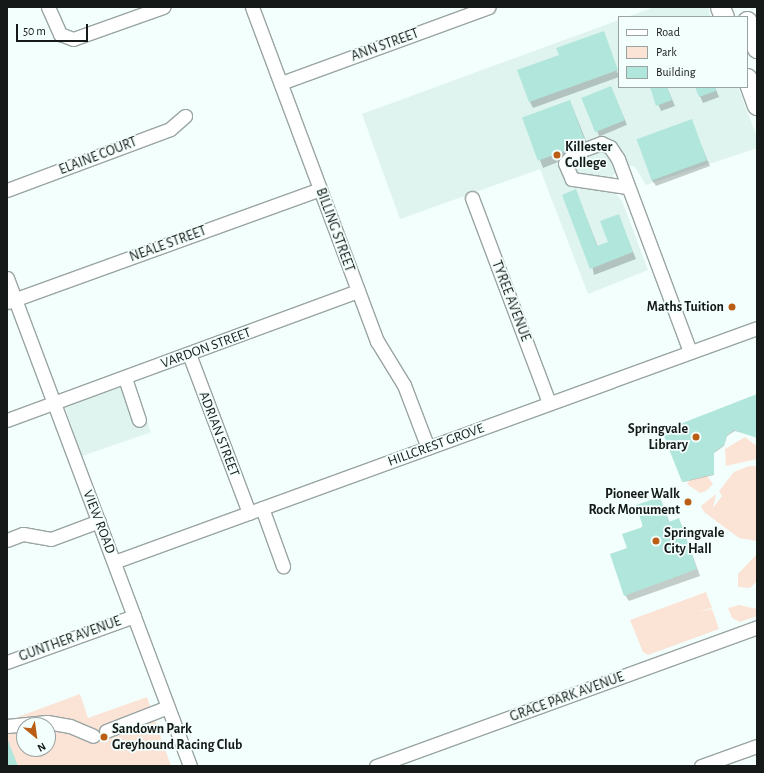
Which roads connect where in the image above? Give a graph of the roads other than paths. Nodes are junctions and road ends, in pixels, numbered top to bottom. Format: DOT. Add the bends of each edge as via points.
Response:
graph roads {
  1 [pos="48,7"];
  2 [pos="163,7"];
  3 [pos="252,7"];
  4 [pos="489,7"];
  5 [pos="748,25"];
  6 [pos="757,48"];
  7 [pos="748,81"];
  8 [pos="281,84"];
  9 [pos="757,105"];
  10 [pos="185,116"];
  11 [pos="626,184"];
  12 [pos="320,189"];
  13 [pos="7,190"];
  14 [pos="472,198"];
  15 [pos="7,278"];
  16 [pos="358,291"];
  17 [pos="11,300"];
  18 [pos="757,328"];
  19 [pos="690,352"];
  20 [pos="189,354"];
  21 [pos="125,378"];
  22 [pos="54,403"];
  23 [pos="549,403"];
  24 [pos="7,420"];
  25 [pos="139,420"];
  26 [pos="428,448"];
  27 [pos="262,508"];
  28 [pos="249,513"];
  29 [pos="99,521"];
  30 [pos="7,540"];
  31 [pos="114,562"];
  32 [pos="284,566"];
  33 [pos="134,616"];
  34 [pos="757,627"];
  35 [pos="7,662"];
  36 [pos="168,707"];
  37 [pos="7,726"];
  38 [pos="106,731"];
  39 [pos="93,736"];
  40 [pos="757,746"];
  41 [pos="190,766"];
  42 [pos="376,766"];
  43 [pos="700,766"];
  1 -- 2 [label="street" via="60,34 73,39"];
  3 -- 8 [label="street, BILLING STREET"];
  4 -- 8 [label="street, ANN STREET"];
  5 -- 6 [label="highway"];
  7 -- 9 [label="highway"];
  8 -- 12 [label="street, BILLING STREET"];
  10 -- 13 [label="street, ELAINE COURT" via="170,129"];
  11 -- 19 [label="street"];
  12 -- 16 [label="street, BILLING STREET"];
  12 -- 17 [label="street, NEALE STREET"];
  14 -- 23 [label="street, TYREE AVENUE"];
  15 -- 17 [label="street, VIEW ROAD"];
  16 -- 20 [label="street, VARDON STREET"];
  16 -- 26 [label="street, BILLING STREET" via="383,354 404,386"];
  17 -- 22 [label="street, VIEW ROAD"];
  18 -- 19 [label="street, HILLCREST GROVE"];
  19 -- 23 [label="street, HILLCREST GROVE"];
  20 -- 21 [label="street, VARDON STREET"];
  20 -- 28 [label="street, ADRIAN STREET"];
  21 -- 22 [label="street, VARDON STREET"];
  21 -- 25 [label="street"];
  22 -- 24 [label="street, VARDON STREET"];
  22 -- 29 [label="street, VIEW ROAD"];
  23 -- 26 [label="street, HILLCREST GROVE"];
  26 -- 27 [label="street, HILLCREST GROVE"];
  27 -- 28 [label="street, HILLCREST GROVE"];
  27 -- 32 [label="street"];
  28 -- 31 [label="street, HILLCREST GROVE"];
  29 -- 30 [label="street" via="51,539 23,534"];
  29 -- 31 [label="street, VIEW ROAD"];
  31 -- 33 [label="street, VIEW ROAD"];
  33 -- 35 [label="street, GUNTHER AVENUE"];
  33 -- 36 [label="street, VIEW ROAD"];
  34 -- 42 [label="street, GRACE PARK AVENUE"];
  36 -- 38 [label="street"];
  36 -- 41 [label="street, VIEW ROAD"];
  37 -- 39 [label="street" via="47,722 70,726"];
  40 -- 43 [label="street"];
}
